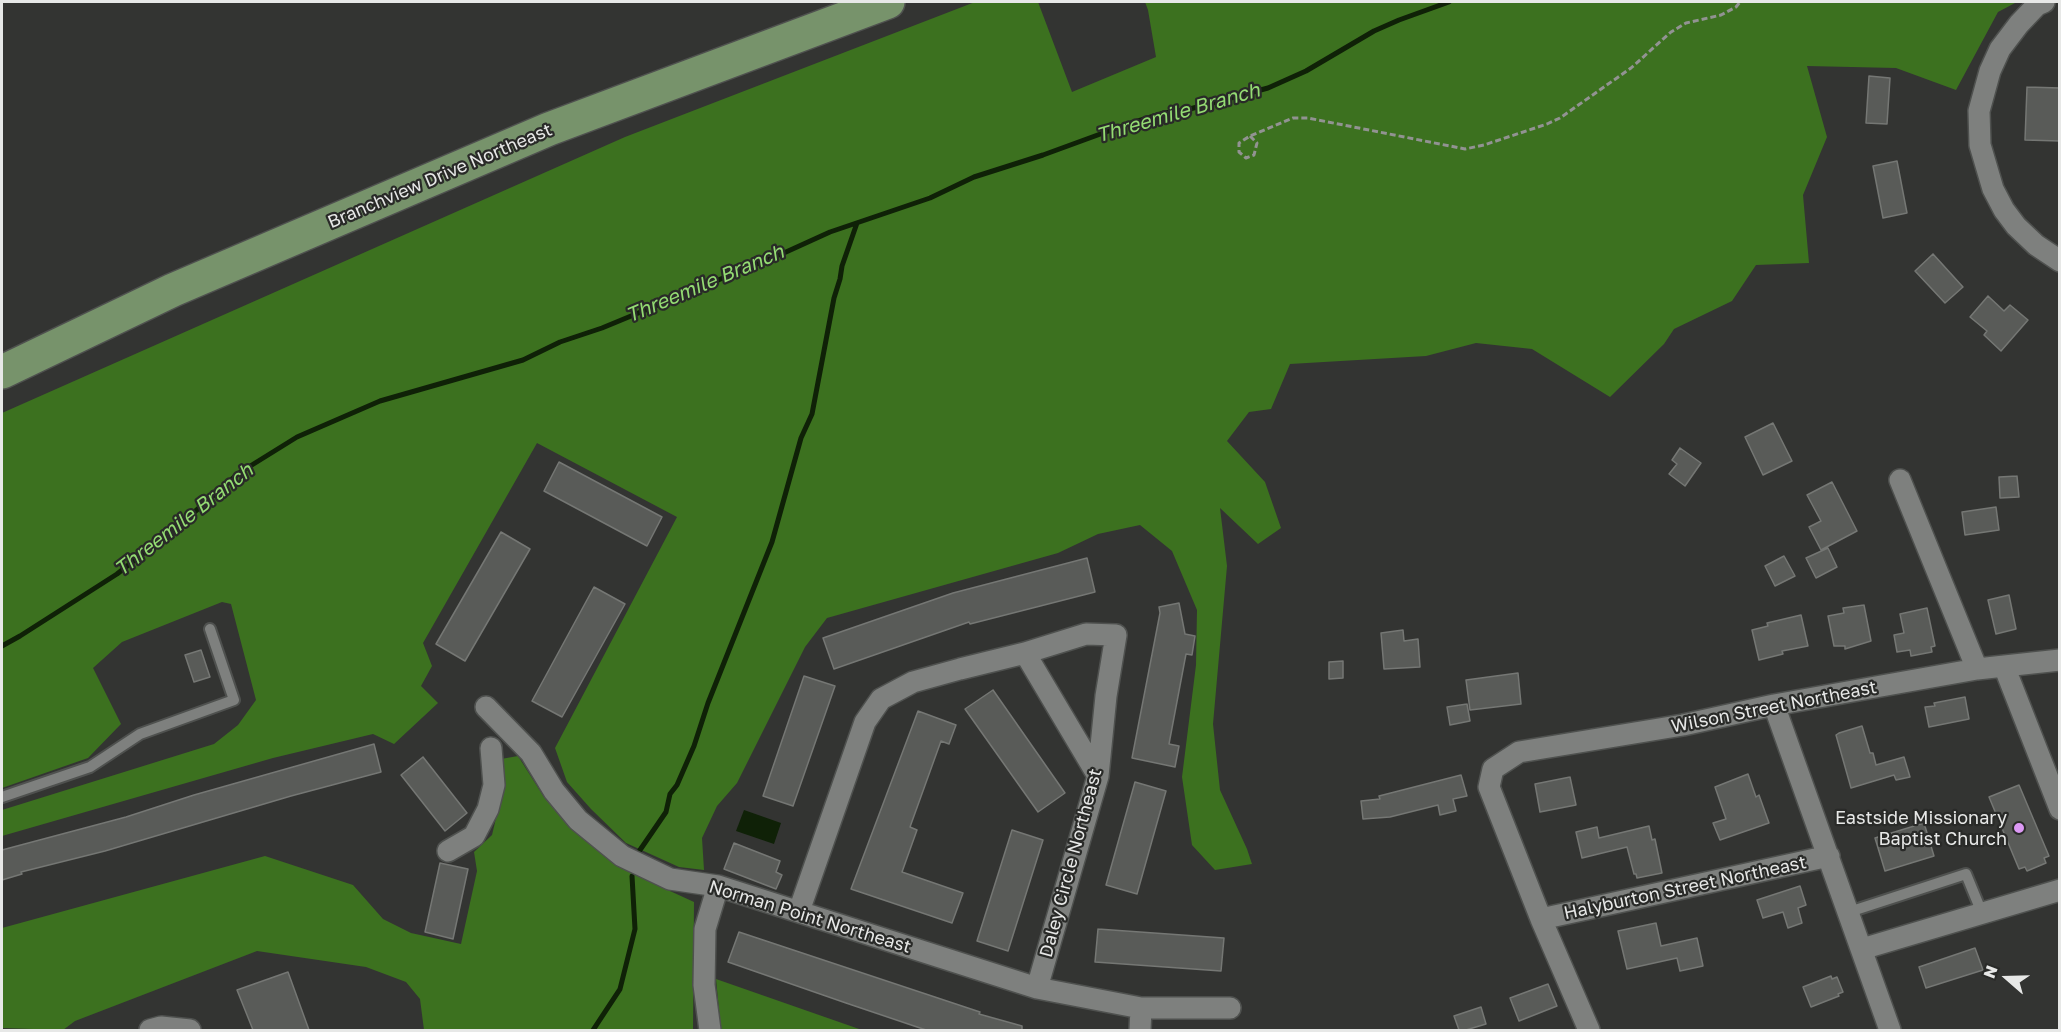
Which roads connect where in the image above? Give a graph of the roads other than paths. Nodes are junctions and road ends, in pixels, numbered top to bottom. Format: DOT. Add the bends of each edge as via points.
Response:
graph roads {
  1 [pos="888,2"];
  2 [pos="2044,2"];
  3 [pos="2060,261"];
  4 [pos="2,372"];
  5 [pos="1900,480"];
  6 [pos="210,629"];
  7 [pos="1025,653"];
  8 [pos="2060,660"];
  9 [pos="2004,666"];
  10 [pos="1977,669"];
  11 [pos="1774,705"];
  12 [pos="1098,776"];
  13 [pos="2,796"];
  14 [pos="2060,809"];
  15 [pos="448,851"];
  16 [pos="1829,856"];
  17 [pos="718,886"];
  18 [pos="2060,890"];
  19 [pos="799,911"];
  20 [pos="1849,912"];
  21 [pos="1982,913"];
  22 [pos="1541,919"];
  23 [pos="1862,949"];
  24 [pos="1037,988"];
  25 [pos="1141,1008"];
  26 [pos="1230,1008"];
  27 [pos="150,1030"];
  28 [pos="190,1030"];
  29 [pos="710,1030"];
  30 [pos="1140,1030"];
  31 [pos="1588,1030"];
  32 [pos="1890,1030"];
  1 -- 4 [label="main road, Branchview Drive Northeast" via="538,134 173,290"];
  2 -- 3 [label="street" via="2019,24 1990,71 1979,111 1980,145 1993,189 2004,210 2036,245"];
  5 -- 10 [label="street"];
  6 -- 13 [label="lane" via="234,700 140,734 90,767"];
  7 -- 12 [label="street"];
  7 -- 12 [label="street, Daley Circle Northeast" via="1086,634 1116,635"];
  7 -- 19 [label="street, Daley Circle Northeast" via="913,682 881,699 865,722"];
  8 -- 9 [label="street, Wilson Street Northeast"];
  9 -- 10 [label="street, Wilson Street Northeast"];
  9 -- 14 [label="street"];
  10 -- 11 [label="street, Wilson Street Northeast"];
  11 -- 16 [label="street"];
  11 -- 22 [label="street, Wilson Street Northeast" via="1683,725 1519,752 1493,769 1489,787"];
  12 -- 24 [label="street, Daley Circle Northeast"];
  15 -- 17 [label="street, Norman Point Northeast" via="474,836 488,809 494,784 486,707 531,753 578,820 622,856 670,879"];
  16 -- 20 [label="street"];
  16 -- 22 [label="street, Halyburton Street Northeast"];
  17 -- 19 [label="street, Norman Point Northeast"];
  17 -- 29 [label="street" via="705,929 704,985"];
  18 -- 21 [label="street"];
  19 -- 24 [label="street, Norman Point Northeast"];
  20 -- 21 [label="lane" via="1966,874"];
  20 -- 23 [label="street"];
  21 -- 23 [label="street"];
  22 -- 31 [label="street"];
  23 -- 32 [label="street"];
  24 -- 25 [label="street, Norman Point Northeast"];
  25 -- 26 [label="street, Norman Point Northeast"];
  25 -- 30 [label="street"];
  27 -- 28 [label="street" via="161,1026"];
}
